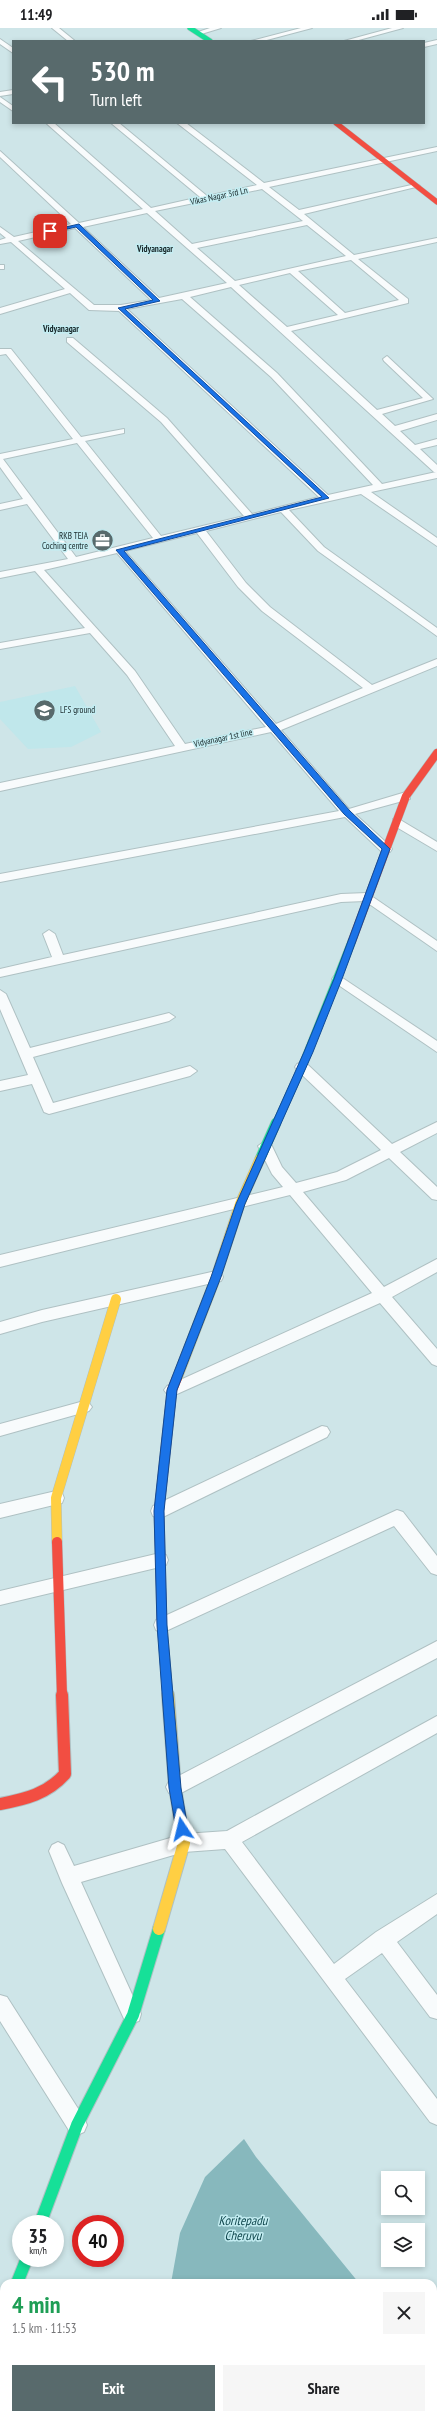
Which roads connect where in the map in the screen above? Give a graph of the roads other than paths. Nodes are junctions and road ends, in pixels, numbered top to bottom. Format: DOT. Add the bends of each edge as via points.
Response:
graph roads {
  1 [pos="55,28"];
  2 [pos="190,28"];
  3 [pos="218,28"];
  4 [pos="310,28"];
  5 [pos="400,28"];
  6 [pos="198,33"];
  7 [pos="71,40"];
  8 [pos="208,40"];
  9 [pos="258,40"];
  10 [pos="351,40"];
  11 [pos="0,41"];
  12 [pos="437,42"];
  13 [pos="425,45"];
  14 [pos="12,50"];
  15 [pos="12,92"];
  16 [pos="0,94"];
  17 [pos="0,99"];
  18 [pos="12,108"];
  19 [pos="51,124"];
  20 [pos="116,124"];
  21 [pos="181,124"];
  22 [pos="337,124"];
  23 [pos="437,149"];
  24 [pos="0,153"];
  25 [pos="384,160"];
  26 [pos="264,186"];
  27 [pos="416,186"];
  28 [pos="207,199"];
  29 [pos="437,202"];
  30 [pos="149,210"];
  31 [pos="298,213"];
  32 [pos="309,222"];
  33 [pos="77,225"];
  34 [pos="0,229"];
  35 [pos="10,240"];
  36 [pos="437,240"];
  37 [pos="0,242"];
  38 [pos="190,247"];
  39 [pos="352,258"];
  40 [pos="292,270"];
  41 [pos="232,284"];
  42 [pos="71,290"];
  43 [pos="184,296"];
  44 [pos="157,301"];
  45 [pos="121,308"];
  46 [pos="0,311"];
  47 [pos="344,316"];
  48 [pos="285,330"];
  49 [pos="70,340"];
  50 [pos="0,352"];
  51 [pos="387,359"];
  52 [pos="429,399"];
  53 [pos="437,406"];
  54 [pos="378,413"];
  55 [pos="437,417"];
  56 [pos="394,429"];
  57 [pos="121,431"];
  58 [pos="79,440"];
  59 [pos="437,442"];
  60 [pos="413,448"];
  61 [pos="0,457"];
  62 [pos="0,461"];
  63 [pos="437,470"];
  64 [pos="437,475"];
  65 [pos="379,486"];
  66 [pos="362,490"];
  67 [pos="326,498"];
  68 [pos="28,501"];
  69 [pos="0,507"];
  70 [pos="283,509"];
  71 [pos="250,517"];
  72 [pos="200,530"];
  73 [pos="159,540"];
  74 [pos="437,543"];
  75 [pos="119,550"];
  76 [pos="74,561"];
  77 [pos="37,568"];
  78 [pos="0,575"];
  79 [pos="91,630"];
  80 [pos="437,633"];
  81 [pos="0,646"];
  82 [pos="437,662"];
  83 [pos="372,690"];
  84 [pos="275,728"];
  85 [pos="181,747"];
  86 [pos="437,753"];
  87 [pos="0,787"];
  88 [pos="406,796"];
  89 [pos="347,813"];
  90 [pos="397,822"];
  91 [pos="437,847"];
  92 [pos="386,849"];
  93 [pos="0,878"];
  94 [pos="368,897"];
  95 [pos="49,934"];
  96 [pos="437,947"];
  97 [pos="59,960"];
  98 [pos="0,973"];
  99 [pos="338,979"];
  100 [pos="0,994"];
  101 [pos="169,1017"];
  102 [pos="437,1047"];
  103 [pos="25,1054"];
  104 [pos="302,1066"];
  105 [pos="190,1071"];
  106 [pos="36,1078"];
  107 [pos="0,1086"];
  108 [pos="437,1127"];
  109 [pos="265,1146"];
  110 [pos="391,1151"];
  111 [pos="294,1190"];
  112 [pos="437,1195"];
  113 [pos="240,1204"];
  114 [pos="0,1261"];
  115 [pos="437,1265"];
  116 [pos="216,1277"];
  117 [pos="383,1295"];
  118 [pos="116,1299"];
  119 [pos="0,1328"];
  120 [pos="437,1360"];
  121 [pos="172,1390"];
  122 [pos="84,1407"];
  123 [pos="0,1430"];
  124 [pos="322,1432"];
  125 [pos="56,1498"];
  126 [pos="0,1511"];
  127 [pos="159,1511"];
  128 [pos="160,1560"];
  129 [pos="437,1568"];
  130 [pos="60,1584"];
  131 [pos="0,1598"];
  132 [pos="162,1625"];
  133 [pos="437,1649"];
  134 [pos="437,1724"];
  135 [pos="175,1788"];
  136 [pos="0,1804"];
  137 [pos="229,1840"];
  138 [pos="184,1843"];
  139 [pos="58,1851"];
  140 [pos="68,1877"];
  141 [pos="437,1902"];
  142 [pos="383,1939"];
  143 [pos="332,1976"];
  144 [pos="434,2002"];
  145 [pos="0,2004"];
  146 [pos="132,2015"];
  147 [pos="437,2115"];
  148 [pos="77,2125"];
  149 [pos="43,2215"];
  150 [pos="24,2267"];
  151 [pos="19,2279"];
  1 -- 7 [label="street"];
  2 -- 6 [label="street"];
  3 -- 6 [label="street"];
  4 -- 9 [label="street"];
  5 -- 10 [label="street"];
  6 -- 8 [label="street"];
  11 -- 14 [label="street"];
  12 -- 13 [label="street"];
  15 -- 16 [label="street"];
  17 -- 18 [label="street"];
  19 -- 30 [label="street"];
  20 -- 28 [label="street"];
  21 -- 26 [label="street"];
  22 -- 25 [label="street"];
  23 -- 25 [label="street, Vikas Nagar 3rd Ln"];
  24 -- 33 [label="street"];
  25 -- 26 [label="street, Vikas Nagar 3rd Ln"];
  25 -- 27 [label="street"];
  26 -- 28 [label="street, Vikas Nagar 3rd Ln"];
  26 -- 31 [label="street"];
  27 -- 29 [label="street"];
  27 -- 31 [label="street"];
  28 -- 30 [label="street, Vikas Nagar 3rd Ln"];
  30 -- 33 [label="street, Vikas Nagar 3rd Ln"];
  30 -- 38 [label="street"];
  31 -- 32 [label="street"];
  32 -- 38 [label="street"];
  32 -- 39 [label="street"];
  33 -- 35 [label="street, Vikas Nagar 3rd Ln"];
  33 -- 44 [label="street"];
  34 -- 35 [label="street"];
  35 -- 37 [label="street, Vikas Nagar 3rd Ln"];
  35 -- 42 [label="street"];
  36 -- 39 [label="street"];
  38 -- 41 [label="street"];
  39 -- 40 [label="street"];
  39 -- 47 [label="street" via="405,301"];
  40 -- 41 [label="street"];
  40 -- 47 [label="street"];
  41 -- 43 [label="street"];
  41 -- 48 [label="street"];
  42 -- 45 [label="street" via="92,308"];
  42 -- 46 [label="street"];
  43 -- 44 [label="street"];
  43 -- 65 [label="street" via="274,375"];
  44 -- 45 [label="street"];
  45 -- 67 [label="street"];
  47 -- 48 [label="street"];
  48 -- 54 [label="street"];
  49 -- 71 [label="street" via="164,420"];
  50 -- 58 [label="street" via="8,351"];
  51 -- 52 [label="street"];
  52 -- 53 [label="street"];
  52 -- 54 [label="street"];
  54 -- 56 [label="street"];
  55 -- 56 [label="street"];
  56 -- 60 [label="street"];
  57 -- 58 [label="street"];
  58 -- 61 [label="street"];
  58 -- 73 [label="street"];
  59 -- 60 [label="street"];
  60 -- 63 [label="street"];
  62 -- 68 [label="street"];
  64 -- 65 [label="street"];
  65 -- 66 [label="street"];
  66 -- 67 [label="street"];
  66 -- 74 [label="street"];
  67 -- 70 [label="street"];
  68 -- 69 [label="street"];
  68 -- 76 [label="street"];
  70 -- 71 [label="street"];
  70 -- 80 [label="street" via="321,549"];
  71 -- 72 [label="street"];
  72 -- 73 [label="street"];
  72 -- 83 [label="street" via="242,585 266,609"];
  73 -- 75 [label="street"];
  75 -- 76 [label="street"];
  75 -- 84 [label="street"];
  76 -- 77 [label="street"];
  77 -- 78 [label="street"];
  77 -- 79 [label="street"];
  79 -- 81 [label="street"];
  79 -- 85 [label="street" via="131,673"];
  82 -- 83 [label="street, Vidyanagar 1st line"];
  83 -- 84 [label="street, Vidyanagar 1st line"];
  84 -- 85 [label="street, Vidyanagar 1st line"];
  84 -- 89 [label="street"];
  85 -- 87 [label="street, Vidyanagar 1st line"];
  86 -- 88 [label="street"];
  88 -- 89 [label="street"];
  88 -- 90 [label="street"];
  89 -- 92 [label="street"];
  89 -- 93 [label="street"];
  90 -- 91 [label="street"];
  90 -- 92 [label="street"];
  92 -- 94 [label="street"];
  94 -- 96 [label="street"];
  94 -- 97 [label="street" via="341,898"];
  94 -- 99 [label="street"];
  95 -- 97 [label="street"];
  97 -- 98 [label="street"];
  99 -- 102 [label="street"];
  99 -- 104 [label="street"];
  100 -- 103 [label="street"];
  101 -- 103 [label="street"];
  103 -- 106 [label="street"];
  104 -- 109 [label="street"];
  104 -- 110 [label="street"];
  105 -- 106 [label="street" via="49,1109"];
  106 -- 107 [label="street"];
  108 -- 110 [label="street"];
  109 -- 111 [label="street" via="277,1170"];
  109 -- 113 [label="street"];
  110 -- 111 [label="street" via="341,1176"];
  110 -- 112 [label="street"];
  111 -- 113 [label="street"];
  111 -- 117 [label="street"];
  113 -- 114 [label="street"];
  113 -- 116 [label="street"];
  115 -- 117 [label="street"];
  116 -- 118 [label="street"];
  116 -- 121 [label="street"];
  117 -- 120 [label="street"];
  117 -- 121 [label="street"];
  118 -- 119 [label="street"];
  118 -- 122 [label="street"];
  121 -- 127 [label="street"];
  122 -- 123 [label="street"];
  122 -- 125 [label="street"];
  124 -- 127 [label="street"];
  125 -- 126 [label="street"];
  125 -- 130 [label="street"];
  127 -- 128 [label="street"];
  128 -- 130 [label="street"];
  128 -- 132 [label="street"];
  129 -- 132 [label="street" via="397,1517"];
  130 -- 131 [label="street"];
  130 -- 136 [label="street" via="65,1774 56,1789 42,1796"];
  132 -- 135 [label="street"];
  133 -- 135 [label="street"];
  134 -- 137 [label="street"];
  135 -- 138 [label="street"];
  137 -- 138 [label="street"];
  137 -- 143 [label="street"];
  138 -- 140 [label="street"];
  138 -- 146 [label="street"];
  139 -- 140 [label="street"];
  140 -- 146 [label="street"];
  141 -- 142 [label="street"];
  142 -- 143 [label="street"];
  142 -- 144 [label="street"];
  143 -- 147 [label="street"];
  145 -- 148 [label="street"];
  146 -- 148 [label="street"];
  148 -- 149 [label="street"];
  150 -- 151 [label="street"];
}
